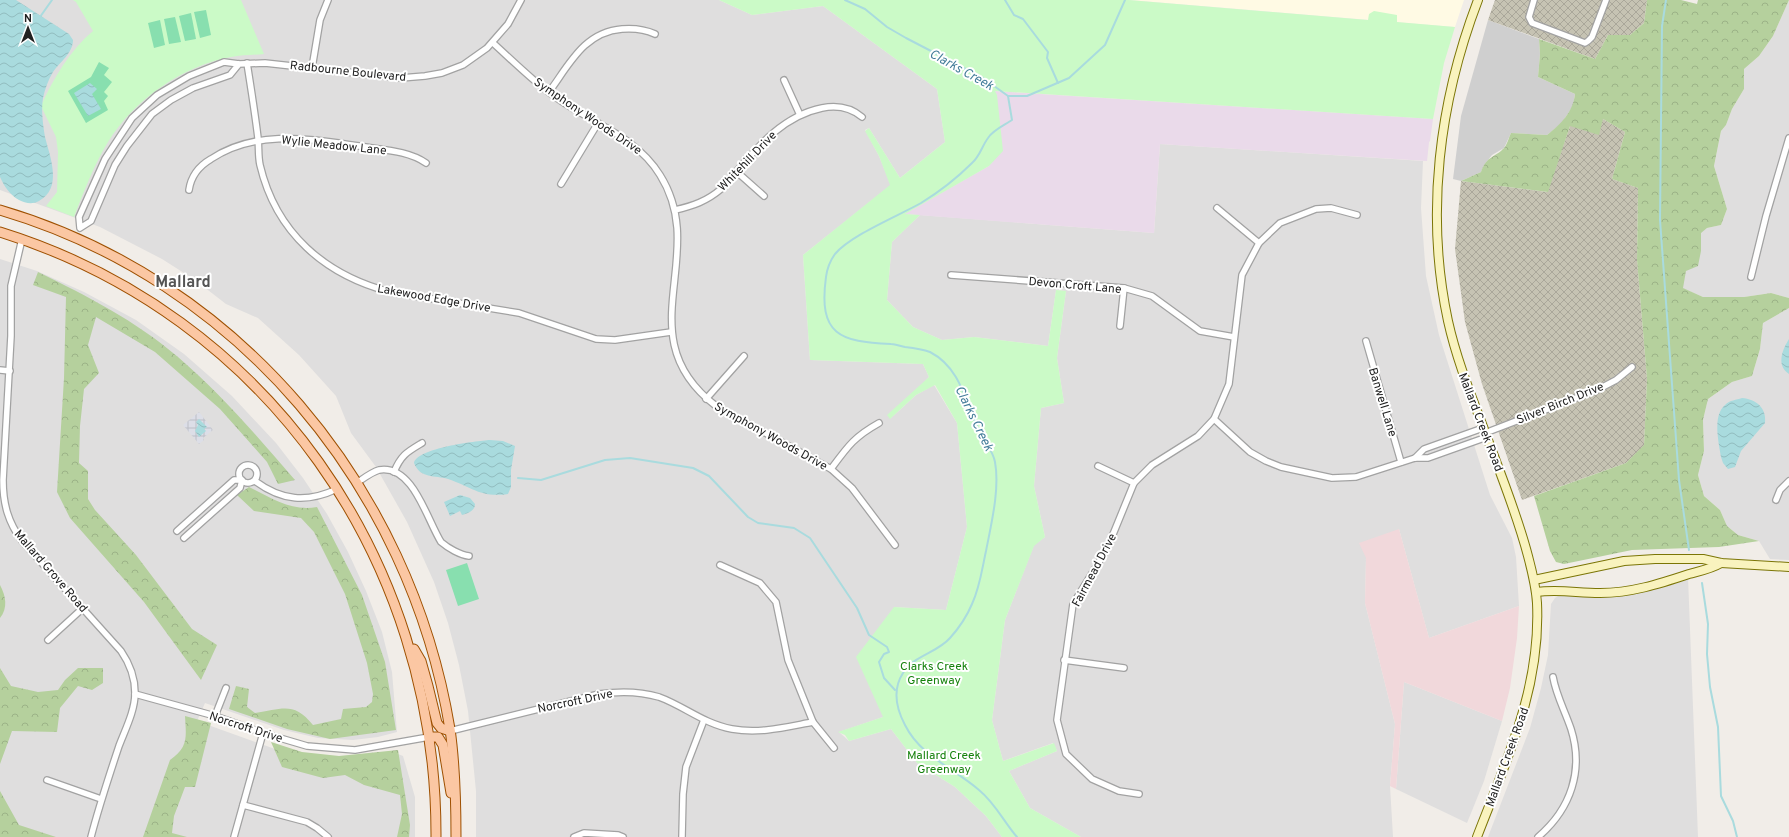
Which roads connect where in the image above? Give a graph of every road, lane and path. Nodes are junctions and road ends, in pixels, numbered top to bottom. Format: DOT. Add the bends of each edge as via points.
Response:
graph roads {
  1 [pos="521,0"];
  2 [pos="1478,0"];
  3 [pos="1534,0"];
  4 [pos="1606,0"];
  5 [pos="326,1"];
  6 [pos="655,34"];
  7 [pos="493,42"];
  8 [pos="247,63"];
  9 [pos="239,64"];
  10 [pos="312,68"];
  11 [pos="784,80"];
  12 [pos="549,92"];
  13 [pos="800,115"];
  14 [pos="862,117"];
  15 [pos="598,123"];
  16 [pos="1789,138"];
  17 [pos="258,140"];
  18 [pos="426,163"];
  19 [pos="737,172"];
  20 [pos="561,184"];
  21 [pos="189,190"];
  22 [pos="764,196"];
  23 [pos="1217,208"];
  24 [pos="675,210"];
  25 [pos="3,212"];
  26 [pos="1357,215"];
  27 [pos="80,228"];
  28 [pos="0,232"];
  29 [pos="75,238"];
  30 [pos="22,239"];
  31 [pos="1259,242"];
  32 [pos="951,275"];
  33 [pos="1752,277"];
  34 [pos="1124,288"];
  35 [pos="1120,326"];
  36 [pos="671,332"];
  37 [pos="1234,337"];
  38 [pos="1366,341"];
  39 [pos="744,356"];
  40 [pos="1632,367"];
  41 [pos="0,370"];
  42 [pos="10,371"];
  43 [pos="706,399"];
  44 [pos="1214,419"];
  45 [pos="879,423"];
  46 [pos="1485,433"];
  47 [pos="420,441"];
  48 [pos="1414,458"];
  49 [pos="1401,462"];
  50 [pos="1098,466"];
  51 [pos="831,469"];
  52 [pos="394,472"];
  53 [pos="242,480"];
  54 [pos="254,481"];
  55 [pos="1789,481"];
  56 [pos="358,482"];
  57 [pos="1134,483"];
  58 [pos="337,488"];
  59 [pos="2,492"];
  60 [pos="1776,500"];
  61 [pos="177,531"];
  62 [pos="184,538"];
  63 [pos="895,545"];
  64 [pos="470,554"];
  65 [pos="1721,563"];
  66 [pos="720,565"];
  67 [pos="1789,566"];
  68 [pos="1534,580"];
  69 [pos="1536,592"];
  70 [pos="83,608"];
  71 [pos="404,628"];
  72 [pos="48,640"];
  73 [pos="1064,660"];
  74 [pos="1124,668"];
  75 [pos="1553,676"];
  76 [pos="226,688"];
  77 [pos="135,694"];
  78 [pos="215,716"];
  79 [pos="704,720"];
  80 [pos="813,722"];
  81 [pos="450,731"];
  82 [pos="263,734"];
  83 [pos="429,737"];
  84 [pos="834,748"];
  85 [pos="47,780"];
  86 [pos="1139,794"];
  87 [pos="101,799"];
  88 [pos="243,805"];
  89 [pos="456,816"];
  90 [pos="91,837"];
  91 [pos="234,837"];
  92 [pos="328,837"];
  93 [pos="436,837"];
  94 [pos="456,837"];
  95 [pos="574,837"];
  96 [pos="623,837"];
  97 [pos="682,837"];
  98 [pos="1477,837"];
  99 [pos="1538,837"];
  1 -- 7 [label="street, Radbourne Boulevard" via="508,24"];
  2 -- 46 [label="main road, Mallard Creek Road" via="1460,54 1448,104 1440,152 1437,218 1439,260 1448,320 1461,369"];
  3 -- 4 [label="street" via="1529,17 1532,23 1585,42 1592,37"];
  5 -- 10 [label="street"];
  6 -- 12 [label="street" via="631,28 598,34 582,47"];
  7 -- 10 [label="street, Radbourne Boulevard" via="482,53 463,65 425,76 401,78"];
  7 -- 12 [label="street, Symphony Woods Drive"];
  8 -- 9 [label="street, Radbourne Boulevard"];
  8 -- 10 [label="street, Radbourne Boulevard"];
  8 -- 17 [label="street, Lakewood Edge Drive"];
  9 -- 27 [label="street, Radbourne Boulevard" via="230,75 193,88 152,114 114,165 91,221"];
  9 -- 27 [label="street, Radbourne Boulevard" via="224,62 189,76 157,96 132,118 105,159 79,217"];
  11 -- 13 [label="street"];
  12 -- 15 [label="street, Symphony Woods Drive"];
  13 -- 14 [label="street, Whitehill Drive" via="834,106 848,108"];
  13 -- 19 [label="street, Whitehill Drive" via="784,124 768,138"];
  15 -- 20 [label="street"];
  15 -- 24 [label="street, Symphony Woods Drive" via="628,141 652,163 668,189"];
  16 -- 33 [label="street" via="1766,216"];
  17 -- 18 [label="street, Wylie Meadow Lane" via="290,138 352,145 401,152"];
  17 -- 21 [label="street, Wylie Meadow Lane" via="236,146 206,162 194,174"];
  17 -- 36 [label="street, Lakewood Edge Drive" via="260,164 271,198 294,235 318,258 351,279 390,292 519,314 596,339 615,340"];
  19 -- 22 [label="street"];
  19 -- 24 [label="street, Whitehill Drive" via="713,196"];
  23 -- 31 [label="street"];
  24 -- 36 [label="street, Symphony Woods Drive" via="678,236"];
  25 -- 29 [label="main road"];
  26 -- 31 [label="street, Fairmead Drive" via="1331,208 1316,209 1280,223"];
  27 -- 29 [label="street, Radbourne Boulevard"];
  28 -- 30 [label="main road"];
  29 -- 56 [label="main road" via="154,279 203,313 242,345 296,400"];
  30 -- 42 [label="street, Mallard Grove Road" via="11,286"];
  30 -- 58 [label="main road" via="96,271 184,325 264,395 303,441"];
  31 -- 37 [label="street, Fairmead Drive" via="1242,275"];
  32 -- 34 [label="street, Devon Croft Lane"];
  34 -- 35 [label="street"];
  34 -- 37 [label="street, Devon Croft Lane" via="1152,296 1200,331"];
  36 -- 43 [label="street, Symphony Woods Drive" via="678,359 685,373"];
  37 -- 44 [label="street, Fairmead Drive" via="1229,384"];
  38 -- 49 [label="street, Banwell Lane"];
  39 -- 43 [label="street"];
  40 -- 46 [label="street, Silver Birch Drive" via="1616,380 1597,390"];
  41 -- 42 [label="street"];
  42 -- 59 [label="street, Mallard Grove Road"];
  43 -- 51 [label="street, Symphony Woods Drive" via="728,414"];
  44 -- 49 [label="street, Silver Birch Drive" via="1250,452 1281,467 1314,476 1356,477"];
  44 -- 57 [label="street, Fairmead Drive" via="1198,436 1152,465"];
  45 -- 51 [label="street" via="857,436"];
  46 -- 48 [label="street, Silver Birch Drive" via="1428,458"];
  46 -- 48 [label="street, Silver Birch Drive" via="1424,449"];
  46 -- 68 [label="main road, Mallard Creek Road" via="1519,524"];
  47 -- 52 [label="street" via="400,459"];
  48 -- 49 [label="street, Silver Birch Drive"];
  50 -- 57 [label="street"];
  51 -- 63 [label="street, Symphony Woods Drive" via="852,488"];
  52 -- 56 [label="street" via="377,471"];
  52 -- 64 [label="street" via="410,484 441,542 461,553"];
  53 -- 54 [label="street" via="246,483"];
  53 -- 54 [label="street" via="239,475 241,469 248,465 254,467 257,472"];
  53 -- 61 [label="street" via="234,480"];
  53 -- 62 [label="street" via="240,488"];
  54 -- 58 [label="street" via="272,492 296,498 321,496"];
  55 -- 60 [label="street" via="1780,490"];
  56 -- 81 [label="main road" via="390,540 421,613 440,681"];
  57 -- 73 [label="street, Fairmead Drive" via="1107,549 1073,604"];
  58 -- 71 [label="main road" via="370,547"];
  59 -- 70 [label="street, Mallard Grove Road" via="7,515 15,531"];
  65 -- 67 [label="main road"];
  65 -- 68 [label="main road" via="1709,559 1685,558 1634,560"];
  65 -- 69 [label="main road" via="1627,591"];
  66 -- 80 [label="street" via="760,583 776,602 788,660"];
  68 -- 69 [label="main road, Mallard Creek Road"];
  69 -- 98 [label="main road, Mallard Creek Road" via="1536,646 1526,706"];
  70 -- 72 [label="street"];
  70 -- 77 [label="street, Mallard Grove Road" via="127,660 134,680"];
  71 -- 81 [label="main road" via="421,662 437,723 441,728"];
  71 -- 83 [label="main road"];
  73 -- 74 [label="street"];
  73 -- 86 [label="street, Fairmead Drive" via="1057,720 1066,754 1092,779 1119,791"];
  75 -- 99 [label="street" via="1555,691 1574,738 1577,753 1576,776 1561,810"];
  76 -- 78 [label="street"];
  77 -- 78 [label="street, Norcroft Drive"];
  77 -- 87 [label="street, Mallard Grove Road"];
  78 -- 82 [label="street, Norcroft Drive"];
  79 -- 80 [label="street, Norcroft Drive" via="732,729 764,731"];
  79 -- 81 [label="street, Norcroft Drive" via="660,698 621,691 585,697"];
  79 -- 97 [label="street" via="686,767"];
  80 -- 84 [label="street"];
  81 -- 89 [label="main road"];
  82 -- 83 [label="street, Norcroft Drive" via="307,746 340,750 371,748"];
  82 -- 88 [label="street"];
  83 -- 89 [label="main road" via="438,737 443,745"];
  83 -- 93 [label="main road"];
  85 -- 87 [label="street"];
  87 -- 90 [label="street, Mallard Grove Road"];
  88 -- 91 [label="street"];
  88 -- 92 [label="street" via="307,822"];
  89 -- 94 [label="main road"];
  95 -- 96 [label="street" via="584,833"];
}
